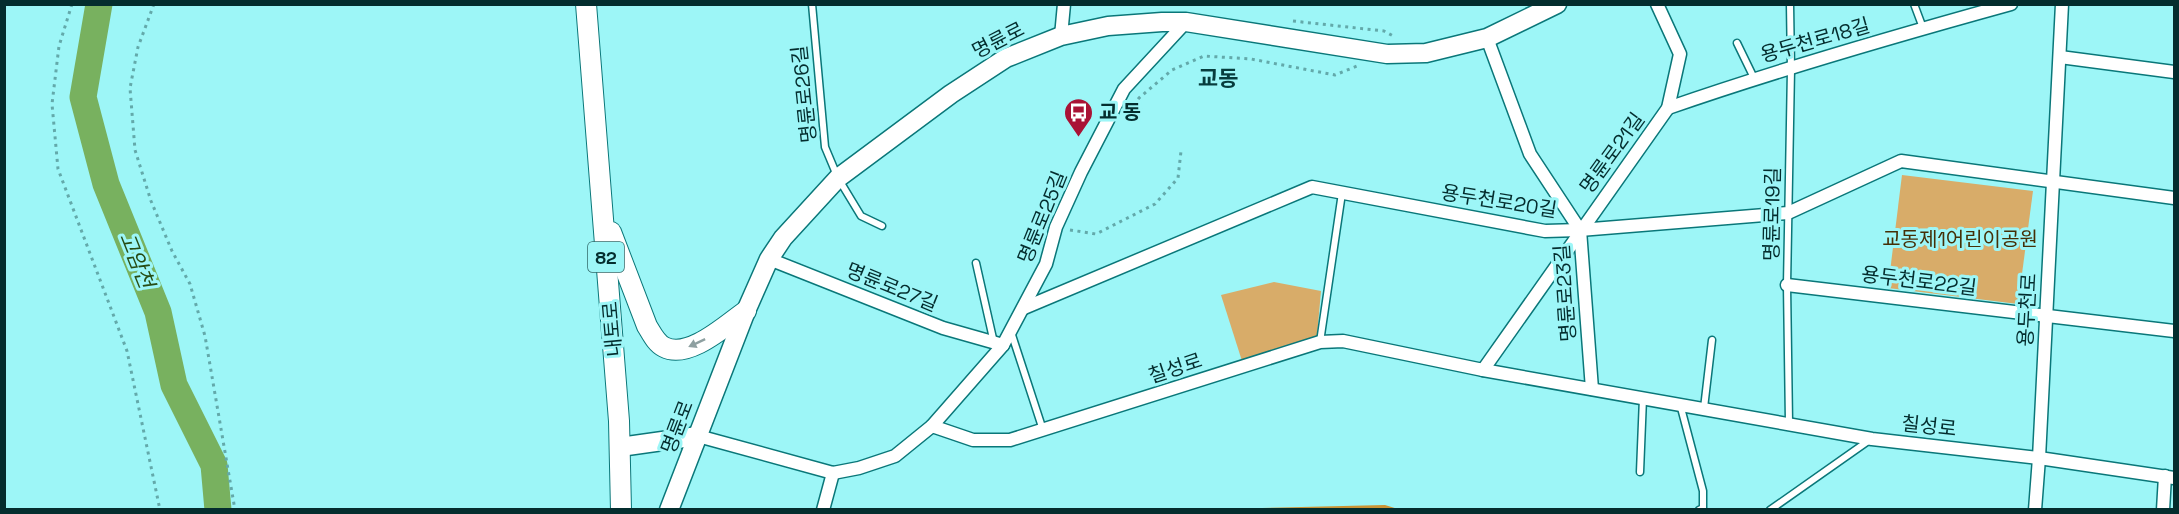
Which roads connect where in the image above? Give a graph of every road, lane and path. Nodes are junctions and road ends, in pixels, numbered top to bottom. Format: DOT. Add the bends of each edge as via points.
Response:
graph roads {
  1 [pos="72,4"];
  2 [pos="154,4"];
  3 [pos="586,4"];
  4 [pos="812,4"];
  5 [pos="1064,4"];
  6 [pos="1557,4"];
  7 [pos="1657,4"];
  8 [pos="1790,4"];
  9 [pos="1914,4"];
  10 [pos="2010,4"];
  11 [pos="2062,4"];
  12 [pos="1186,22"];
  13 [pos="1923,28"];
  14 [pos="1061,36"];
  15 [pos="1487,38"];
  16 [pos="1737,43"];
  17 [pos="1387,54"];
  18 [pos="2060,57"];
  19 [pos="1791,69"];
  20 [pos="2175,72"];
  21 [pos="1755,78"];
  22 [pos="1668,108"];
  23 [pos="1125,117"];
  24 [pos="1180,151"];
  25 [pos="838,178"];
  26 [pos="2053,181"];
  27 [pos="1342,194"];
  28 [pos="2175,198"];
  29 [pos="602,208"];
  30 [pos="1788,213"];
  31 [pos="882,226"];
  32 [pos="1056,227"];
  33 [pos="1580,231"];
  34 [pos="769,259"];
  35 [pos="976,263"];
  36 [pos="1787,285"];
  37 [pos="1024,308"];
  38 [pos="746,311"];
  39 [pos="2047,317"];
  40 [pos="2175,331"];
  41 [pos="1011,332"];
  42 [pos="1712,340"];
  43 [pos="1320,342"];
  44 [pos="998,344"];
  45 [pos="1483,370"];
  46 [pos="1592,389"];
  47 [pos="1643,398"];
  48 [pos="1680,404"];
  49 [pos="1704,408"];
  50 [pos="1789,423"];
  51 [pos="933,426"];
  52 [pos="1043,431"];
  53 [pos="698,436"];
  54 [pos="1872,439"];
  55 [pos="620,447"];
  56 [pos="2040,458"];
  57 [pos="1640,472"];
  58 [pos="833,473"];
  59 [pos="2170,477"];
  60 [pos="160,510"];
  61 [pos="235,510"];
  62 [pos="621,510"];
  63 [pos="669,510"];
  64 [pos="823,510"];
  65 [pos="1699,510"];
  66 [pos="1770,510"];
  67 [pos="2035,510"];
  68 [pos="2163,510"];
  1 -- 60 [label="path" via="59,46 52,104 58,169 127,351"];
  2 -- 61 [label="path" via="138,47 130,88 135,150 151,201 190,284 205,336"];
  3 -- 29 [label="main road, 내토로 / 82"];
  4 -- 25 [label="lane, 명륜로26길" via="825,147"];
  5 -- 14 [label="street"];
  6 -- 15 [label="street, 명륜로"];
  7 -- 22 [label="street, 명륜로21길" via="1680,54"];
  8 -- 19 [label="lane, 명륜로19길"];
  9 -- 13 [label="lane"];
  10 -- 13 [label="street, 용두천로18길"];
  11 -- 18 [label="street, 용두천로"];
  12 -- 14 [label="street, 명륜로" via="1108,26"];
  12 -- 17 [label="street, 명륜로"];
  12 -- 32 [label="street, 명륜로25길" via="1124,89"];
  13 -- 19 [label="street, 용두천로18길"];
  14 -- 25 [label="street, 명륜로" via="980,73"];
  15 -- 17 [label="street, 명륜로" via="1426,53"];
  15 -- 33 [label="street, 명륜로23길" via="1530,154"];
  16 -- 21 [label="lane"];
  17 -- 23 [label="path" via="1335,75 1251,59 1204,56 1172,70 1139,98"];
  18 -- 20 [label="street"];
  18 -- 26 [label="street, 용두천로"];
  19 -- 21 [label="street, 용두천로18길"];
  19 -- 30 [label="lane, 명륜로19길"];
  21 -- 22 [label="street, 용두천로18길"];
  22 -- 33 [label="street, 명륜로21길"];
  24 -- 32 [label="path" via="1178,178 1155,204 1096,234"];
  25 -- 31 [label="lane" via="861,216"];
  25 -- 34 [label="street, 명륜로"];
  26 -- 28 [label="street, 용두천로20길"];
  26 -- 30 [label="street, 용두천로20길" via="1901,161"];
  26 -- 39 [label="street, 용두천로"];
  27 -- 33 [label="street, 용두천로20길" via="1545,231"];
  27 -- 37 [label="street, 용두천로20길" via="1312,187"];
  27 -- 43 [label="lane"];
  38 -- 29 [label="main road, one-way" via="702,342 683,350 662,346 647,326"];
  29 -- 55 [label="main road, 내토로 / 82"];
  30 -- 33 [label="street, 용두천로20길"];
  30 -- 36 [label="lane, 명륜로19길"];
  32 -- 37 [label="street, 명륜로25길" via="1046,264"];
  33 -- 45 [label="street, 명륜로21길"];
  33 -- 46 [label="street, 명륜로23길"];
  34 -- 38 [label="street, 명륜로"];
  34 -- 44 [label="street, 명륜로27길" via="943,328"];
  35 -- 44 [label="lane"];
  36 -- 39 [label="street, 용두천로22길"];
  36 -- 50 [label="lane, 명륜로19길"];
  37 -- 41 [label="street, 명륜로25길"];
  38 -- 53 [label="street, 명륜로"];
  39 -- 40 [label="street, 용두천로22길"];
  39 -- 56 [label="street, 용두천로"];
  41 -- 44 [label="street, 명륜로25길"];
  41 -- 52 [label="lane"];
  42 -- 49 [label="lane"];
  43 -- 45 [label="street, 칠성로" via="1362,343"];
  43 -- 52 [label="street, 칠성로"];
  44 -- 51 [label="street, 명륜로25길"];
  45 -- 46 [label="street, 칠성로"];
  46 -- 47 [label="street, 칠성로"];
  47 -- 48 [label="street, 칠성로"];
  47 -- 57 [label="lane"];
  48 -- 49 [label="street, 칠성로"];
  48 -- 65 [label="lane" via="1703,491 1703,508"];
  49 -- 50 [label="street, 칠성로"];
  50 -- 54 [label="street, 칠성로"];
  51 -- 52 [label="street, 칠성로" via="972,440 993,441"];
  51 -- 58 [label="street" via="895,456"];
  53 -- 55 [label="street"];
  53 -- 58 [label="street"];
  53 -- 63 [label="street, 명륜로"];
  54 -- 56 [label="street, 칠성로"];
  54 -- 66 [label="lane"];
  55 -- 62 [label="main road, 내토로 / 82"];
  56 -- 59 [label="street, 칠성로"];
  56 -- 67 [label="street, 용두천로"];
  58 -- 64 [label="street"];
  59 -- 68 [label="street"];
}
